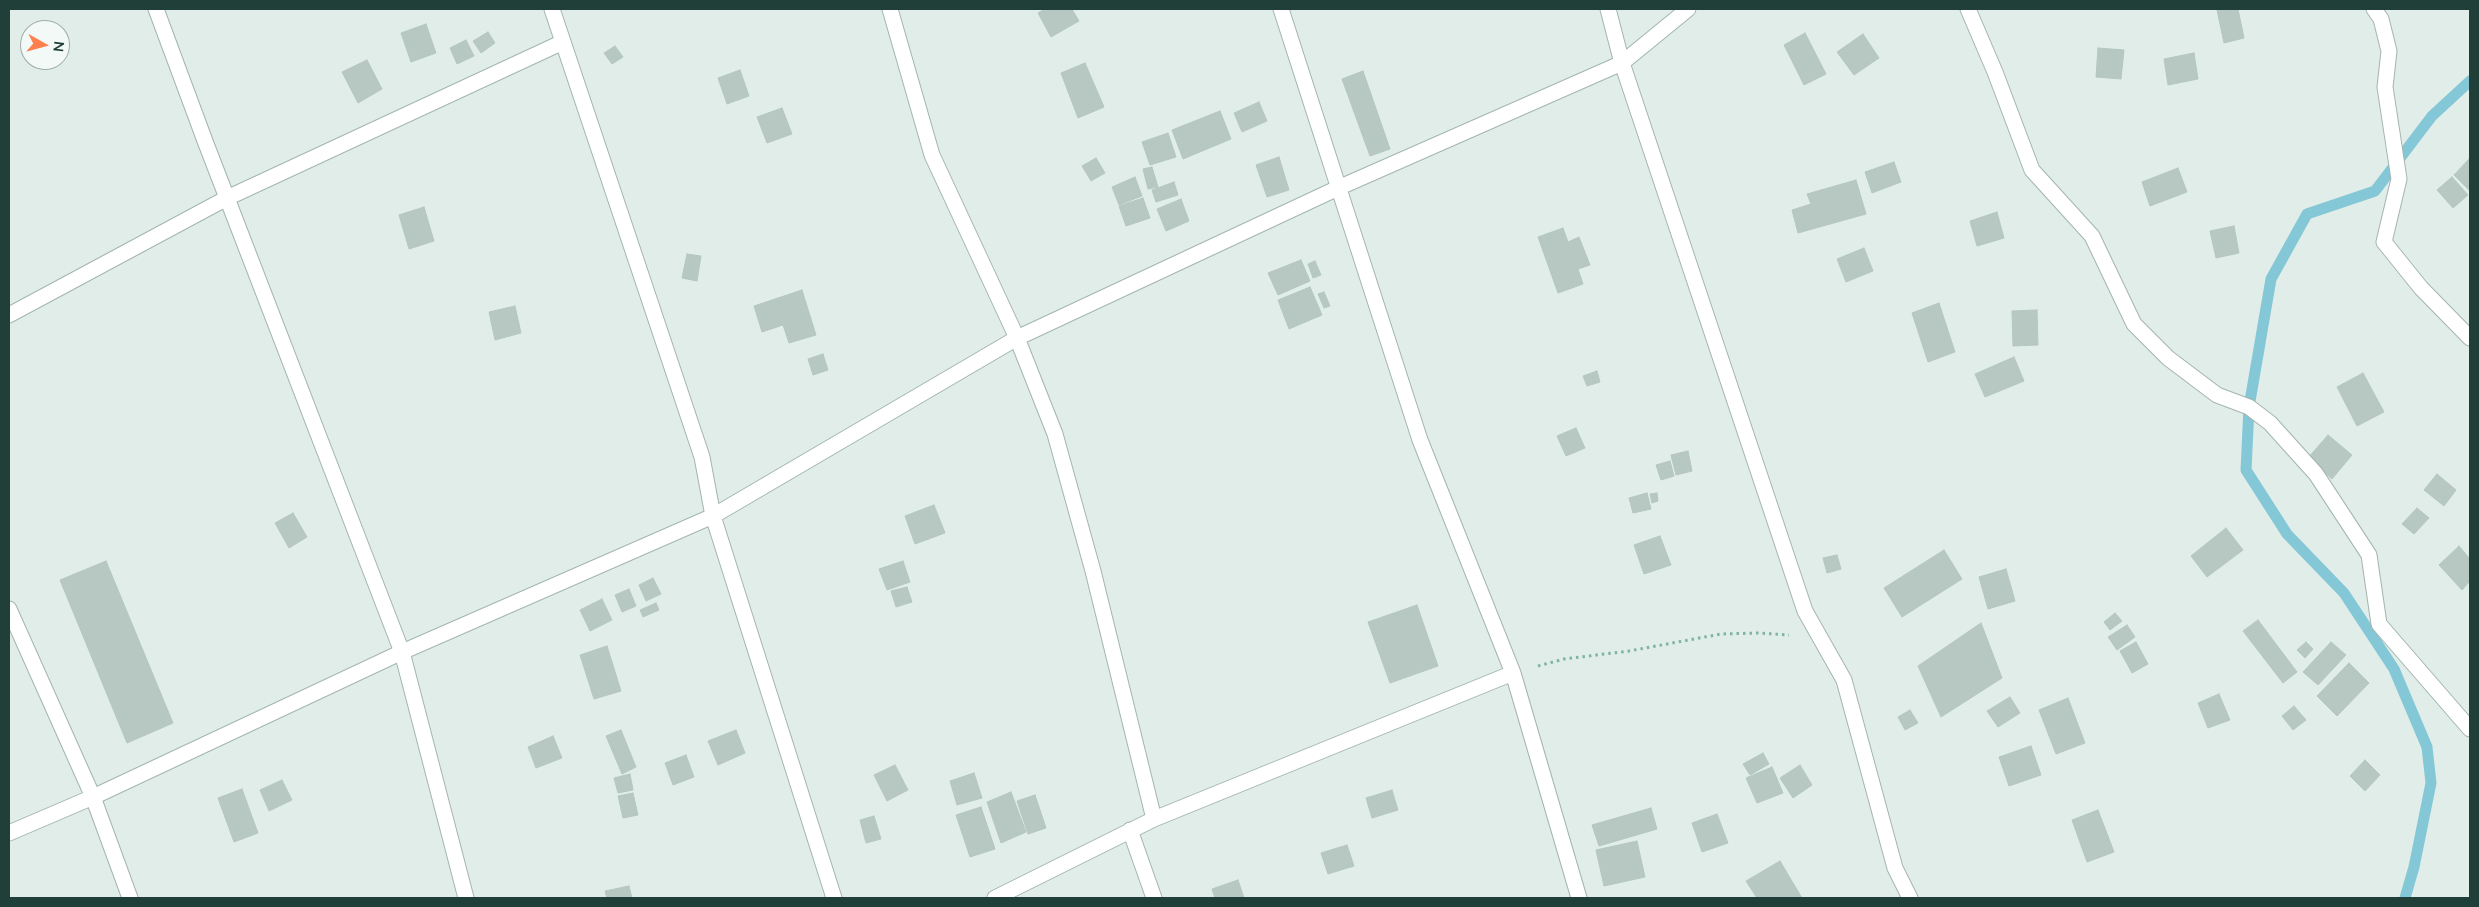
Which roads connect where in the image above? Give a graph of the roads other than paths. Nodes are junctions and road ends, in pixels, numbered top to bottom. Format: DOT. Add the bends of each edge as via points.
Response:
graph roads {
  1 [pos="156,9"];
  2 [pos="552,9"];
  3 [pos="890,9"];
  4 [pos="1281,9"];
  5 [pos="1608,9"];
  6 [pos="1688,9"];
  7 [pos="1968,9"];
  8 [pos="2374,9"];
  9 [pos="563,42"];
  10 [pos="1622,63"];
  11 [pos="1338,188"];
  12 [pos="227,198"];
  13 [pos="9,315"];
  14 [pos="1017,338"];
  15 [pos="2470,338"];
  16 [pos="713,516"];
  17 [pos="9,609"];
  18 [pos="402,652"];
  19 [pos="1513,673"];
  20 [pos="2470,728"];
  21 [pos="93,797"];
  22 [pos="1154,819"];
  23 [pos="1130,830"];
  24 [pos="9,833"];
  25 [pos="130,898"];
  26 [pos="466,898"];
  27 [pos="834,898"];
  28 [pos="995,898"];
  29 [pos="1154,898"];
  30 [pos="1579,898"];
  31 [pos="1910,898"];
  1 -- 12 [label="street"];
  2 -- 9 [label="street"];
  3 -- 14 [label="street" via="932,155"];
  4 -- 11 [label="street"];
  5 -- 10 [label="street"];
  6 -- 10 [label="street"];
  7 -- 20 [label="street" via="2032,170 2092,236 2134,324 2168,358 2217,395 2249,407 2270,423 2316,474 2369,555 2379,624"];
  8 -- 15 [label="street" via="2381,19 2388,51 2385,87 2399,179 2384,242 2421,288"];
  9 -- 12 [label="street"];
  9 -- 16 [label="street" via="702,457"];
  10 -- 11 [label="street"];
  10 -- 31 [label="street" via="1805,611 1844,680 1895,868"];
  11 -- 14 [label="street"];
  11 -- 19 [label="street" via="1420,440"];
  12 -- 13 [label="street"];
  12 -- 18 [label="street"];
  14 -- 16 [label="street"];
  14 -- 22 [label="street" via="1055,434 1093,571"];
  16 -- 18 [label="street"];
  16 -- 27 [label="street"];
  17 -- 21 [label="street"];
  18 -- 21 [label="street"];
  18 -- 26 [label="street"];
  19 -- 22 [label="street"];
  19 -- 30 [label="street"];
  21 -- 24 [label="street"];
  21 -- 25 [label="street"];
  22 -- 23 [label="street"];
  23 -- 28 [label="street"];
  23 -- 29 [label="street"];
}
